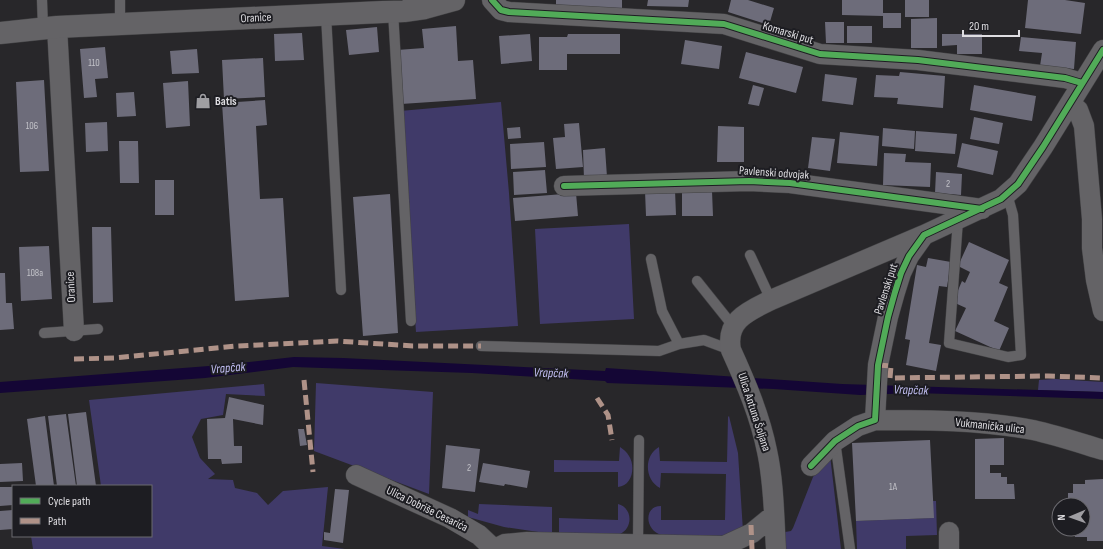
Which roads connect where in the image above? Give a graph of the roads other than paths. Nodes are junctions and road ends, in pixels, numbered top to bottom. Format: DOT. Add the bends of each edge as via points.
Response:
graph roads {
  1 [pos="42,0"];
  2 [pos="120,0"];
  3 [pos="454,0"];
  4 [pos="492,0"];
  5 [pos="393,11"];
  6 [pos="326,15"];
  7 [pos="120,24"];
  8 [pos="50,28"];
  9 [pos="0,33"];
  10 [pos="1103,50"];
  11 [pos="1082,83"];
  12 [pos="1070,104"];
  13 [pos="564,186"];
  14 [pos="1007,194"];
  15 [pos="982,209"];
  16 [pos="958,220"];
  17 [pos="924,235"];
  18 [pos="750,256"];
  19 [pos="651,258"];
  20 [pos="697,281"];
  21 [pos="342,290"];
  22 [pos="772,300"];
  23 [pos="1103,311"];
  24 [pos="411,321"];
  25 [pos="734,326"];
  26 [pos="98,329"];
  27 [pos="74,331"];
  28 [pos="44,332"];
  29 [pos="679,344"];
  30 [pos="481,346"];
  31 [pos="734,357"];
  32 [pos="875,412"];
  33 [pos="639,440"];
  34 [pos="835,441"];
  35 [pos="1103,450"];
  36 [pos="811,466"];
  37 [pos="356,475"];
  38 [pos="774,515"];
  39 [pos="638,544"];
  40 [pos="728,547"];
  41 [pos="495,549"];
  42 [pos="776,549"];
  43 [pos="850,549"];
  1 -- 8 [label="lane"];
  2 -- 7 [label="lane"];
  3 -- 5 [label="main road, Oranice" via="425,8"];
  4 -- 11 [label="street, Komarski put" via="501,10 509,12 724,24 820,54 918,60 1065,78"];
  5 -- 6 [label="main road, Oranice"];
  5 -- 24 [label="lane"];
  6 -- 7 [label="main road, Oranice"];
  6 -- 21 [label="lane"];
  7 -- 8 [label="main road, Oranice"];
  8 -- 9 [label="main road, Oranice"];
  8 -- 27 [label="street, Oranice"];
  10 -- 11 [label="street, Pavlenski put"];
  11 -- 12 [label="street, Pavlenski put"];
  12 -- 14 [label="street, Pavlenski put" via="1018,184"];
  12 -- 23 [label="street" via="1078,110 1084,126 1092,248"];
  13 -- 15 [label="street, Pavlenski odvojak" via="749,180 790,183"];
  14 -- 15 [label="street, Pavlenski put"];
  14 -- 16 [label="lane" via="1013,215 1021,355 1008,357 949,343"];
  15 -- 16 [label="street, Pavlenski put"];
  16 -- 17 [label="street, Pavlenski put"];
  17 -- 22 [label="street, Pavlenski put"];
  17 -- 32 [label="street, Pavlenski put" via="901,273 895,292 881,351"];
  18 -- 22 [label="lane"];
  19 -- 29 [label="lane" via="662,311"];
  20 -- 25 [label="lane"];
  22 -- 25 [label="street, Pavlenski put" via="747,312"];
  25 -- 31 [label="street, Ulica Antuna Šoljana" via="730,334"];
  26 -- 27 [label="lane"];
  27 -- 28 [label="lane"];
  29 -- 30 [label="lane" via="659,351"];
  29 -- 31 [label="lane" via="704,340"];
  31 -- 38 [label="street, Ulica Antuna Šoljana" via="752,399 767,451"];
  32 -- 34 [label="street"];
  32 -- 35 [label="street, Vukmanička ulica" via="1033,430"];
  33 -- 39 [label="lane"];
  34 -- 36 [label="street"];
  34 -- 43 [label="lane"];
  37 -- 41 [label="street, Ulica Dobriše Cesarića" via="450,518 479,535"];
  38 -- 40 [label="street, Ulica Dobriše Cesarića" via="752,533"];
  38 -- 42 [label="street, Ulica Antuna Šoljana"];
  39 -- 40 [label="street, Ulica Dobriše Cesarića"];
  39 -- 41 [label="street, Ulica Dobriše Cesarića" via="515,542"];
}
